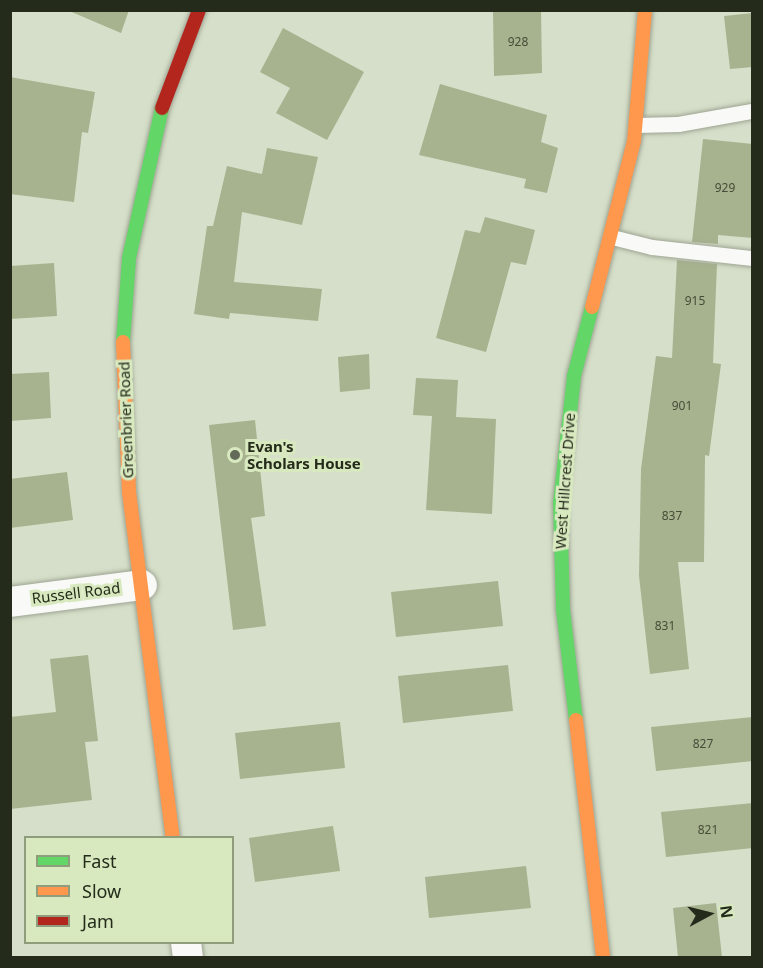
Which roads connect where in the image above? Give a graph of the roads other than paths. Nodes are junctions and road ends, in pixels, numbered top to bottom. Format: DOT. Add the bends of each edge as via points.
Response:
graph roads {
  1 [pos="199,10"];
  2 [pos="645,10"];
  3 [pos="753,111"];
  4 [pos="636,125"];
  5 [pos="612,237"];
  6 [pos="753,258"];
  7 [pos="142,585"];
  8 [pos="10,602"];
  9 [pos="173,836"];
  10 [pos="603,957"];
  1 -- 7 [label="street, Greenbrier Road" via="160,114 129,258 123,331 123,417"];
  2 -- 4 [label="street, West Hillcrest Drive"];
  3 -- 4 [label="lane" via="678,124"];
  4 -- 5 [label="street, West Hillcrest Drive"];
  5 -- 6 [label="lane" via="652,247"];
  5 -- 10 [label="street, West Hillcrest Drive" via="574,376 560,503 563,609"];
  7 -- 8 [label="street, Russell Road"];
  7 -- 9 [label="street, Greenbrier Road"];
}
